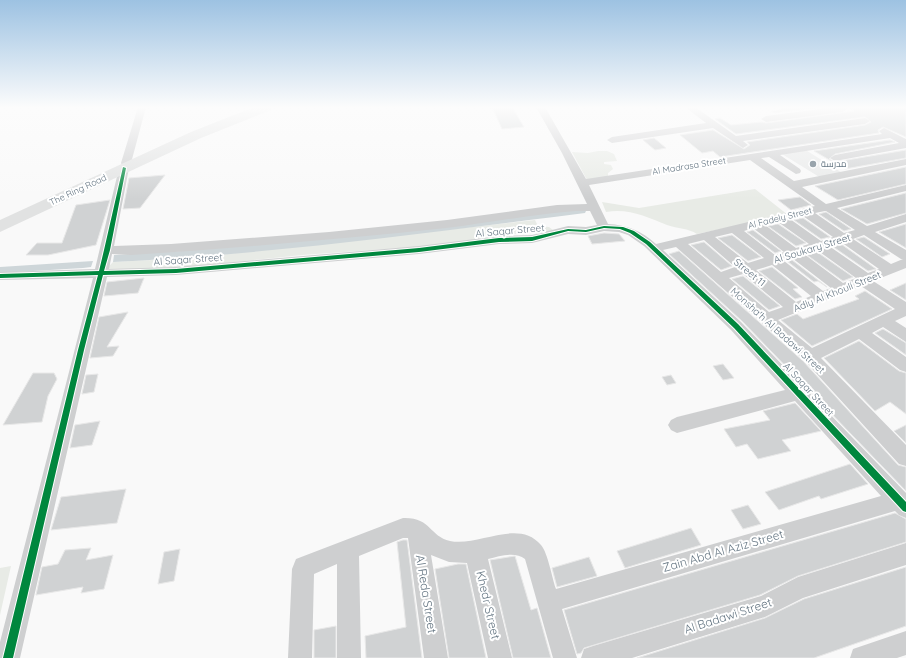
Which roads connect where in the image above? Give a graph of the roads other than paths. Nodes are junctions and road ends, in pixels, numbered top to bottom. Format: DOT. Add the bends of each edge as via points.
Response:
graph roads {
  1 [pos="133,138"];
  2 [pos="183,138"];
  3 [pos="190,138"];
  4 [pos="557,138"];
  5 [pos="628,138"];
  6 [pos="743,138"];
  7 [pos="866,138"];
  8 [pos="895,138"];
  9 [pos="734,139"];
  10 [pos="612,140"];
  11 [pos="906,144"];
  12 [pos="770,153"];
  13 [pos="754,155"];
  14 [pos="835,158"];
  15 [pos="906,162"];
  16 [pos="125,165"];
  17 [pos="796,171"];
  18 [pos="582,182"];
  19 [pos="793,185"];
  20 [pos="906,188"];
  21 [pos="594,206"];
  22 [pos="826,207"];
  23 [pos="805,212"];
  24 [pos="780,218"];
  25 [pos="906,218"];
  26 [pos="0,222"];
  27 [pos="755,224"];
  28 [pos="0,227"];
  29 [pos="604,227"];
  30 [pos="734,230"];
  31 [pos="866,231"];
  32 [pos="706,236"];
  33 [pos="843,238"];
  34 [pos="679,243"];
  35 [pos="818,246"];
  36 [pos="654,248"];
  37 [pos="794,253"];
  38 [pos="906,256"];
  39 [pos="773,260"];
  40 [pos="104,262"];
  41 [pos="906,263"];
  42 [pos="746,268"];
  43 [pos="890,270"];
  44 [pos="0,276"];
  45 [pos="718,277"];
  46 [pos="865,280"];
  47 [pos="842,289"];
  48 [pos="822,297"];
  49 [pos="794,308"];
  50 [pos="906,309"];
  51 [pos="767,319"];
  52 [pos="884,321"];
  53 [pos="860,332"];
  54 [pos="906,336"];
  55 [pos="810,356"];
  56 [pos="906,366"];
  57 [pos="800,393"];
  58 [pos="677,425"];
  59 [pos="906,458"];
  60 [pos="902,504"];
  61 [pos="417,529"];
  62 [pos="348,549"];
  63 [pos="475,552"];
  64 [pos="906,554"];
  65 [pos="548,602"];
  66 [pos="906,643"];
  67 [pos="8,658"];
  68 [pos="300,658"];
  69 [pos="349,658"];
  70 [pos="436,658"];
  71 [pos="500,658"];
  72 [pos="564,658"];
  73 [pos="593,658"];
  74 [pos="862,658"];
  1 -- 16 [label="street"];
  2 -- 16 [label="highway, The Ring Road"];
  3 -- 16 [label="highway, The Ring Road"];
  4 -- 18 [label="street"];
  5 -- 10 [label="street"];
  6 -- 9 [label="street"];
  7 -- 12 [label="street, Al Madrasa Street"];
  8 -- 11 [label="street"];
  9 -- 13 [label="street"];
  11 -- 14 [label="street"];
  12 -- 13 [label="street, Al Madrasa Street"];
  12 -- 17 [label="street"];
  13 -- 18 [label="street, Al Madrasa Street"];
  13 -- 19 [label="street"];
  15 -- 19 [label="street"];
  16 -- 26 [label="highway, The Ring Road"];
  16 -- 28 [label="highway, The Ring Road"];
  16 -- 40 [label="street"];
  18 -- 21 [label="street"];
  19 -- 22 [label="street"];
  20 -- 22 [label="street, Al Fadely Street"];
  21 -- 29 [label="street"];
  21 -- 40 [label="street" via="324,237 131,251"];
  22 -- 23 [label="street, Al Fadely Street"];
  22 -- 31 [label="street"];
  23 -- 24 [label="street, Al Fadely Street"];
  23 -- 33 [label="street"];
  24 -- 27 [label="street, Al Fadely Street"];
  24 -- 35 [label="street"];
  25 -- 31 [label="street, Al Soukary Street"];
  27 -- 30 [label="street, Al Fadely Street"];
  27 -- 37 [label="street"];
  29 -- 36 [label="street, Al Saqar Street" via="621,228 632,232"];
  29 -- 40 [label="street, Al Saqar Street" via="582,231 568,230 537,238 176,271"];
  30 -- 32 [label="street, Al Fadely Street"];
  30 -- 39 [label="street"];
  31 -- 33 [label="street, Al Soukary Street"];
  31 -- 38 [label="street"];
  32 -- 34 [label="street, Al Fadely Street"];
  32 -- 42 [label="street, Street 11"];
  33 -- 35 [label="street, Al Soukary Street"];
  33 -- 43 [label="street"];
  34 -- 36 [label="street, Al Fadely Street"];
  34 -- 45 [label="street, Monsha'h Al Badawi Street"];
  35 -- 37 [label="street, Al Soukary Street"];
  35 -- 46 [label="street"];
  36 -- 57 [label="street, Al Saqar Street" via="736,326"];
  37 -- 39 [label="street, Al Soukary Street"];
  37 -- 47 [label="street"];
  39 -- 42 [label="street, Al Soukary Street"];
  39 -- 48 [label="street"];
  40 -- 44 [label="street, Al Saqar Street"];
  40 -- 67 [label="street"];
  41 -- 43 [label="street, Adly Al Khouli Street"];
  42 -- 45 [label="street, Al Soukary Street"];
  42 -- 49 [label="street, Street 11"];
  43 -- 46 [label="street, Adly Al Khouli Street"];
  45 -- 51 [label="street, Monsha'h Al Badawi Street"];
  46 -- 47 [label="street, Adly Al Khouli Street"];
  46 -- 50 [label="street"];
  47 -- 48 [label="street, Adly Al Khouli Street"];
  48 -- 49 [label="street, Adly Al Khouli Street"];
  49 -- 51 [label="street, Adly Al Khouli Street"];
  50 -- 52 [label="street"];
  51 -- 55 [label="street, Monsha'h Al Badawi Street"];
  52 -- 53 [label="street"];
  52 -- 54 [label="street"];
  53 -- 55 [label="street"];
  53 -- 56 [label="street"];
  55 -- 59 [label="street, Monsha'h Al Badawi Street"];
  57 -- 58 [label="street"];
  57 -- 60 [label="street, Al Saqar Street"];
  60 -- 65 [label="street, Zain Abd Al Aziz Street"];
  61 -- 62 [label="street" via="402,528"];
  61 -- 63 [label="street" via="428,541 446,550 455,553"];
  61 -- 70 [label="street, Al Reda Street"];
  62 -- 68 [label="street" via="307,565 303,569"];
  62 -- 69 [label="street"];
  63 -- 65 [label="street" via="514,544 529,547 534,553"];
  63 -- 71 [label="street, Khedr Street"];
  64 -- 73 [label="street, Al Badawi Street" via="798,588 765,606"];
  65 -- 72 [label="street"];
  66 -- 74 [label="street"];
}
